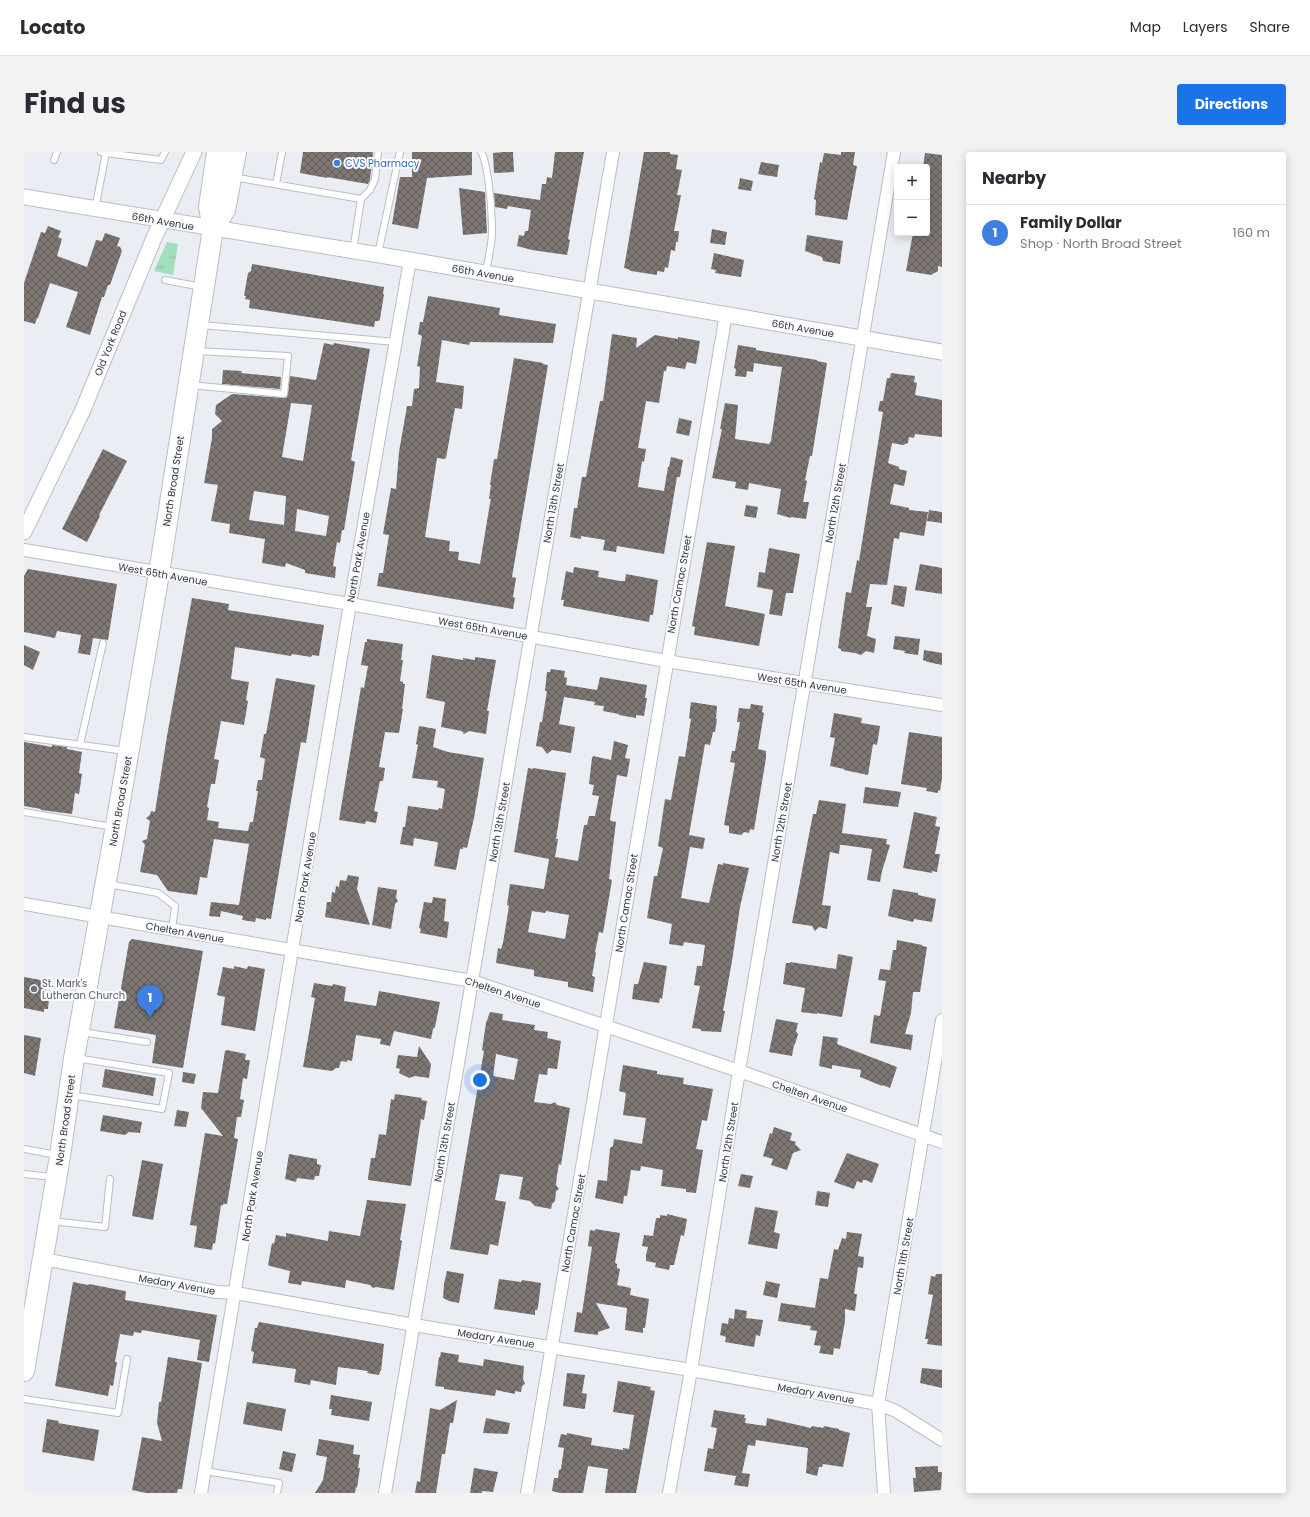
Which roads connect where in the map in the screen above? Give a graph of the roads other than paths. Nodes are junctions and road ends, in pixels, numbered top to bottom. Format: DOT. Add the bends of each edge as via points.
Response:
graph roads {
  1 [pos="57,152"];
  2 [pos="104,152"];
  3 [pos="165,152"];
  4 [pos="194,152"];
  5 [pos="217,152"];
  6 [pos="236,152"];
  7 [pos="282,152"];
  8 [pos="378,152"];
  9 [pos="400,152"];
  10 [pos="481,152"];
  11 [pos="613,152"];
  12 [pos="894,152"];
  13 [pos="54,160"];
  14 [pos="232,177"];
  15 [pos="276,184"];
  16 [pos="24,197"];
  17 [pos="362,199"];
  18 [pos="95,209"];
  19 [pos="162,220"];
  20 [pos="213,229"];
  21 [pos="352,252"];
  22 [pos="378,256"];
  23 [pos="410,260"];
  24 [pos="486,274"];
  25 [pos="165,280"];
  26 [pos="204,288"];
  27 [pos="589,292"];
  28 [pos="726,314"];
  29 [pos="198,325"];
  30 [pos="863,339"];
  31 [pos="396,342"];
  32 [pos="194,351"];
  33 [pos="942,352"];
  34 [pos="188,385"];
  35 [pos="24,532"];
  36 [pos="24,550"];
  37 [pos="159,573"];
  38 [pos="350,604"];
  39 [pos="530,637"];
  40 [pos="103,643"];
  41 [pos="666,661"];
  42 [pos="805,683"];
  43 [pos="942,705"];
  44 [pos="24,737"];
  45 [pos="80,744"];
  46 [pos="129,752"];
  47 [pos="24,812"];
  48 [pos="116,828"];
  49 [pos="105,883"];
  50 [pos="24,904"];
  51 [pos="99,917"];
  52 [pos="172,930"];
  53 [pos="293,949"];
  54 [pos="472,981"];
  55 [pos="942,1020"];
  56 [pos="606,1026"];
  57 [pos="79,1032"];
  58 [pos="147,1042"];
  59 [pos="74,1058"];
  60 [pos="739,1071"];
  61 [pos="69,1094"];
  62 [pos="923,1136"];
  63 [pos="942,1142"];
  64 [pos="24,1149"];
  65 [pos="60,1156"];
  66 [pos="24,1174"];
  67 [pos="57,1178"];
  68 [pos="110,1179"];
  69 [pos="49,1221"];
  70 [pos="43,1259"];
  71 [pos="236,1293"];
  72 [pos="414,1325"];
  73 [pos="552,1347"];
  74 [pos="127,1358"];
  75 [pos="691,1370"];
  76 [pos="24,1371"];
  77 [pos="24,1399"];
  78 [pos="878,1404"];
  79 [pos="942,1440"];
  80 [pos="205,1471"];
  81 [pos="201,1493"];
  82 [pos="278,1493"];
  83 [pos="385,1493"];
  84 [pos="527,1493"];
  85 [pos="669,1493"];
  86 [pos="884,1493"];
  1 -- 13 [label="lane"];
  2 -- 3 [label="lane" via="162,160"];
  2 -- 18 [label="lane"];
  4 -- 19 [label="street, Old York Road"];
  5 -- 20 [label="main road, North Broad Street" via="209,207"];
  6 -- 14 [label="main road, North Broad Street"];
  7 -- 15 [label="lane"];
  8 -- 17 [label="lane" via="370,190"];
  9 -- 22 [label="lane"];
  10 -- 24 [label="lane" via="485,158 487,172 492,233"];
  11 -- 27 [label="street, North 13th Street"];
  12 -- 30 [label="street, North 12th Street"];
  14 -- 15 [label="lane"];
  14 -- 20 [label="main road, North Broad Street" via="226,210"];
  15 -- 17 [label="lane"];
  16 -- 18 [label="street, 66th Avenue"];
  17 -- 21 [label="lane"];
  18 -- 19 [label="street, 66th Avenue"];
  19 -- 20 [label="street, 66th Avenue"];
  19 -- 35 [label="street, Old York Road" via="82,412"];
  20 -- 21 [label="street, 66th Avenue"];
  20 -- 26 [label="main road, North Broad Street"];
  21 -- 22 [label="street, 66th Avenue"];
  22 -- 23 [label="street, 66th Avenue"];
  23 -- 24 [label="street, 66th Avenue"];
  23 -- 31 [label="street, North Park Avenue"];
  24 -- 27 [label="street, 66th Avenue"];
  25 -- 26 [label="lane"];
  26 -- 29 [label="main road, North Broad Street"];
  27 -- 28 [label="street, 66th Avenue"];
  27 -- 39 [label="street, North 13th Street"];
  28 -- 30 [label="street, 66th Avenue"];
  28 -- 41 [label="street, North Camac Street"];
  29 -- 31 [label="lane"];
  29 -- 32 [label="main road, North Broad Street"];
  30 -- 33 [label="street, 66th Avenue"];
  30 -- 42 [label="street, North 12th Street"];
  31 -- 38 [label="street, North Park Avenue"];
  32 -- 34 [label="main road, North Broad Street"];
  32 -- 34 [label="lane" via="288,356 284,394"];
  34 -- 37 [label="main road, North Broad Street"];
  36 -- 37 [label="street, West 65th Avenue"];
  37 -- 38 [label="street, West 65th Avenue"];
  37 -- 46 [label="main road, North Broad Street"];
  38 -- 39 [label="street, West 65th Avenue"];
  38 -- 53 [label="street, North Park Avenue"];
  39 -- 41 [label="street, West 65th Avenue"];
  39 -- 54 [label="street, North 13th Street"];
  40 -- 45 [label="lane"];
  41 -- 42 [label="street, West 65th Avenue"];
  41 -- 56 [label="street, North Camac Street"];
  42 -- 43 [label="street, West 65th Avenue"];
  42 -- 60 [label="street, North 12th Street"];
  44 -- 45 [label="lane"];
  45 -- 46 [label="lane"];
  46 -- 48 [label="main road, North Broad Street"];
  47 -- 48 [label="lane"];
  48 -- 49 [label="main road, North Broad Street"];
  49 -- 51 [label="main road, North Broad Street"];
  49 -- 52 [label="lane" via="158,893 175,906"];
  50 -- 51 [label="street, Chelten Avenue"];
  51 -- 52 [label="street, Chelten Avenue"];
  51 -- 57 [label="main road, North Broad Street"];
  52 -- 53 [label="street, Chelten Avenue"];
  53 -- 54 [label="street, Chelten Avenue"];
  53 -- 71 [label="street, North Park Avenue"];
  54 -- 56 [label="street, Chelten Avenue"];
  54 -- 72 [label="street, North 13th Street"];
  55 -- 62 [label="street, North 11th Street"];
  56 -- 60 [label="street, Chelten Avenue"];
  56 -- 73 [label="street, North Camac Street"];
  57 -- 58 [label="lane"];
  57 -- 59 [label="main road, North Broad Street"];
  59 -- 61 [label="main road, North Broad Street"];
  59 -- 61 [label="lane" via="169,1073 162,1109"];
  60 -- 62 [label="street, Chelten Avenue"];
  60 -- 75 [label="street, North 12th Street"];
  61 -- 65 [label="main road, North Broad Street"];
  62 -- 63 [label="street, Chelten Avenue"];
  62 -- 78 [label="street, North 11th Street"];
  64 -- 65 [label="lane"];
  65 -- 67 [label="main road, North Broad Street"];
  66 -- 67 [label="lane"];
  67 -- 69 [label="main road, North Broad Street"];
  68 -- 69 [label="lane" via="105,1226"];
  69 -- 70 [label="main road, North Broad Street"];
  70 -- 71 [label="street, Medary Avenue" via="218,1292"];
  70 -- 76 [label="main road, North Broad Street"];
  71 -- 72 [label="street, Medary Avenue"];
  71 -- 80 [label="street, North Park Avenue"];
  72 -- 73 [label="street, Medary Avenue"];
  72 -- 83 [label="street, North 13th Street"];
  73 -- 75 [label="street, Medary Avenue"];
  73 -- 84 [label="street, North Camac Street"];
  74 -- 77 [label="lane" via="118,1413"];
  75 -- 78 [label="street, Medary Avenue"];
  75 -- 85 [label="street, North 12th Street"];
  78 -- 79 [label="street, Medary Avenue" via="896,1411"];
  78 -- 86 [label="street, North 11th Street"];
  80 -- 81 [label="street, North Park Avenue"];
  80 -- 82 [label="lane" via="279,1482"];
}
